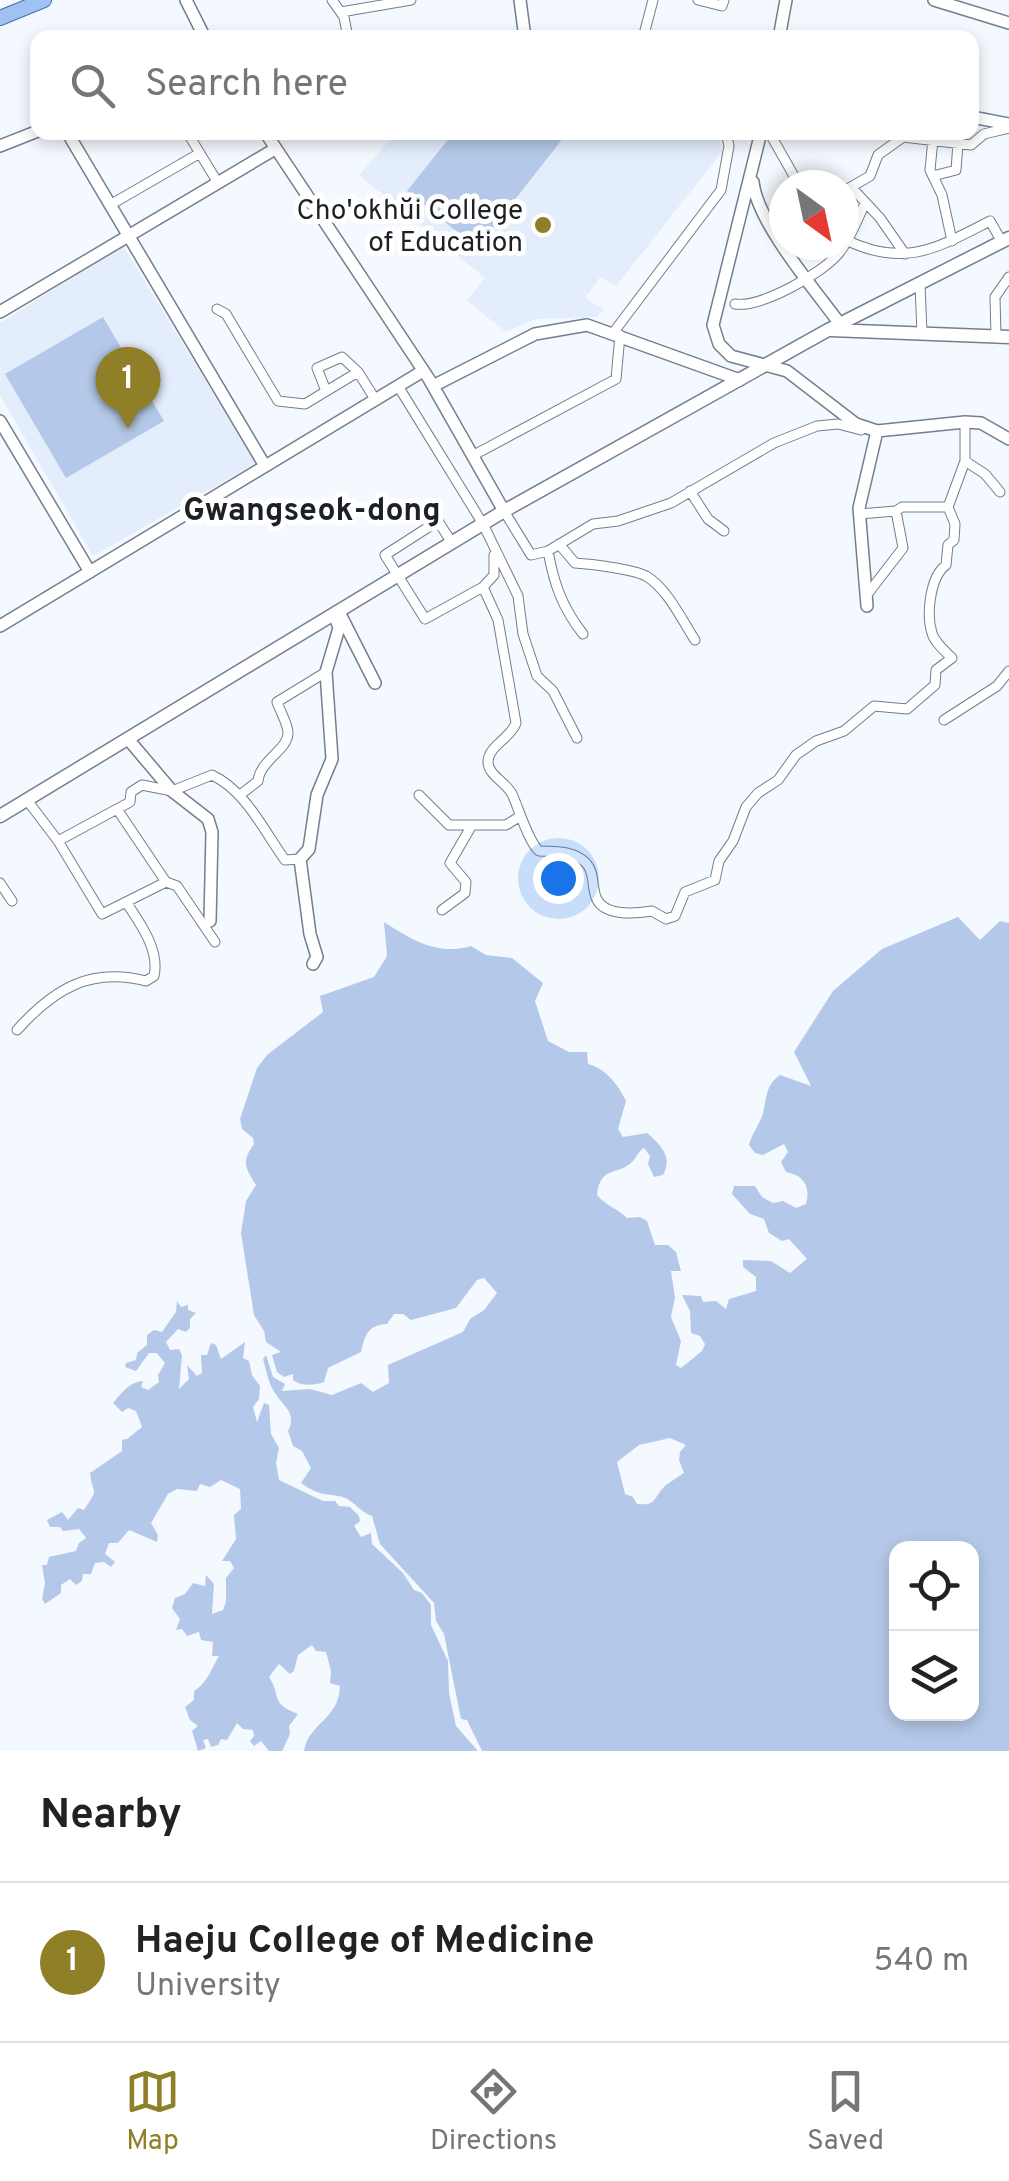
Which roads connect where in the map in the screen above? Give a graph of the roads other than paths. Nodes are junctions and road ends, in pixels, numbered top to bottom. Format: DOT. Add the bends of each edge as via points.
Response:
graph roads {
  1 [pos="44,0"];
  2 [pos="186,0"];
  3 [pos="332,0"];
  4 [pos="411,0"];
  5 [pos="520,0"];
  6 [pos="653,0"];
  7 [pos="698,0"];
  8 [pos="724,0"];
  9 [pos="786,0"];
  10 [pos="934,0"];
  11 [pos="341,12"];
  12 [pos="0,18"];
  13 [pos="1009,23"];
  14 [pos="201,30"];
  15 [pos="346,30"];
  16 [pos="524,30"];
  17 [pos="646,30"];
  18 [pos="780,30"];
  19 [pos="979,119"];
  20 [pos="1009,126"];
  21 [pos="30,133"];
  22 [pos="979,139"];
  23 [pos="72,140"];
  24 [pos="192,140"];
  25 [pos="270,140"];
  26 [pos="728,140"];
  27 [pos="759,140"];
  28 [pos="774,140"];
  29 [pos="899,140"];
  30 [pos="933,140"];
  31 [pos="939,140"];
  32 [pos="977,140"];
  33 [pos="958,143"];
  34 [pos="0,146"];
  35 [pos="275,148"];
  36 [pos="200,153"];
  37 [pos="753,168"];
  38 [pos="791,170"];
  39 [pos="933,176"];
  40 [pos="218,182"];
  41 [pos="859,183"];
  42 [pos="859,198"];
  43 [pos="865,203"];
  44 [pos="110,205"];
  45 [pos="859,215"];
  46 [pos="128,236"];
  47 [pos="1005,240"];
  48 [pos="952,241"];
  49 [pos="859,246"];
  50 [pos="905,254"];
  51 [pos="831,260"];
  52 [pos="807,276"];
  53 [pos="1009,277"];
  54 [pos="920,284"];
  55 [pos="736,304"];
  56 [pos="216,309"];
  57 [pos="0,312"];
  58 [pos="834,327"];
  59 [pos="616,334"];
  60 [pos="922,334"];
  61 [pos="1003,337"];
  62 [pos="768,364"];
  63 [pos="423,370"];
  64 [pos="358,372"];
  65 [pos="740,380"];
  66 [pos="398,386"];
  67 [pos="433,386"];
  68 [pos="326,391"];
  69 [pos="376,400"];
  70 [pos="0,421"];
  71 [pos="965,422"];
  72 [pos="876,433"];
  73 [pos="1009,438"];
  74 [pos="472,456"];
  75 [pos="965,461"];
  76 [pos="265,466"];
  77 [pos="690,491"];
  78 [pos="1000,492"];
  79 [pos="948,508"];
  80 [pos="504,511"];
  81 [pos="896,511"];
  82 [pos="859,514"];
  83 [pos="480,526"];
  84 [pos="724,530"];
  85 [pos="452,543"];
  86 [pos="559,544"];
  87 [pos="548,551"];
  88 [pos="90,572"];
  89 [pos="399,575"];
  90 [pos="483,588"];
  91 [pos="867,601"];
  92 [pos="336,613"];
  93 [pos="0,626"];
  94 [pos="583,634"];
  95 [pos="695,640"];
  96 [pos="1009,671"];
  97 [pos="326,672"];
  98 [pos="375,683"];
  99 [pos="944,720"];
  100 [pos="577,738"];
  101 [pos="128,739"];
  102 [pos="172,790"];
  103 [pos="419,795"];
  104 [pos="240,796"];
  105 [pos="26,800"];
  106 [pos="117,809"];
  107 [pos="0,816"];
  108 [pos="520,816"];
  109 [pos="472,825"];
  110 [pos="58,841"];
  111 [pos="300,859"];
  112 [pos="166,882"];
  113 [pos="0,883"];
  114 [pos="12,901"];
  115 [pos="126,902"];
  116 [pos="442,910"];
  117 [pos="210,921"];
  118 [pos="215,942"];
  119 [pos="313,964"];
  120 [pos="18,1030"];
  1 -- 12 [label="main road"];
  2 -- 14 [label="street"];
  3 -- 11 [label="street"];
  4 -- 11 [label="street"];
  5 -- 16 [label="street"];
  6 -- 17 [label="street"];
  7 -- 8 [label="street" via="722,6"];
  9 -- 18 [label="street"];
  10 -- 13 [label="street"];
  11 -- 15 [label="street"];
  19 -- 20 [label="street"];
  20 -- 22 [label="street"];
  21 -- 34 [label="street"];
  23 -- 44 [label="street"];
  24 -- 36 [label="street"];
  25 -- 35 [label="street"];
  26 -- 59 [label="street" via="721,190"];
  27 -- 37 [label="street"];
  28 -- 38 [label="street"];
  29 -- 41 [label="street" via="878,155 870,176"];
  30 -- 39 [label="street"];
  31 -- 33 [label="street"];
  32 -- 33 [label="street"];
  33 -- 39 [label="street" via="956,170"];
  35 -- 40 [label="street"];
  35 -- 63 [label="street"];
  36 -- 40 [label="street"];
  36 -- 44 [label="street"];
  37 -- 52 [label="street" via="759,207"];
  37 -- 62 [label="street" via="713,325 731,356"];
  39 -- 48 [label="street"];
  40 -- 46 [label="street"];
  42 -- 43 [label="street"];
  43 -- 45 [label="street"];
  43 -- 50 [label="street"];
  44 -- 46 [label="street"];
  46 -- 57 [label="street"];
  46 -- 76 [label="street"];
  47 -- 48 [label="street" via="990,220"];
  47 -- 54 [label="main road"];
  48 -- 50 [label="street"];
  49 -- 50 [label="street"];
  51 -- 52 [label="street"];
  52 -- 55 [label="street" via="773,298"];
  52 -- 58 [label="street"];
  53 -- 61 [label="street" via="995,297"];
  54 -- 58 [label="main road"];
  54 -- 60 [label="street"];
  56 -- 68 [label="street" via="226,314 278,401 305,404"];
  58 -- 60 [label="main road"];
  58 -- 62 [label="main road"];
  59 -- 65 [label="street"];
  59 -- 67 [label="street" via="588,326 535,334"];
  59 -- 74 [label="street" via="616,379"];
  60 -- 61 [label="main road"];
  62 -- 65 [label="main road"];
  62 -- 72 [label="street"];
  63 -- 66 [label="street"];
  63 -- 67 [label="street"];
  64 -- 68 [label="street"];
  64 -- 68 [label="street" via="342,357 317,368"];
  64 -- 69 [label="street"];
  65 -- 80 [label="main road"];
  66 -- 69 [label="street"];
  66 -- 83 [label="street"];
  67 -- 74 [label="street"];
  69 -- 76 [label="street"];
  70 -- 88 [label="street"];
  71 -- 72 [label="street"];
  71 -- 73 [label="street"];
  71 -- 75 [label="street"];
  72 -- 77 [label="street" via="817,426"];
  72 -- 82 [label="street"];
  74 -- 80 [label="street"];
  75 -- 78 [label="street"];
  75 -- 79 [label="street"];
  76 -- 88 [label="street"];
  77 -- 84 [label="street" via="708,520"];
  77 -- 86 [label="street" via="618,521 593,524"];
  79 -- 81 [label="street"];
  79 -- 108 [label="street" via="954,540 929,608 932,636 952,658 936,670 935,685 908,709 874,706 796,756 746,807 715,880 685,892 675,916 666,920 652,911 632,915 602,906 584,860 539,852"];
  80 -- 83 [label="main road"];
  80 -- 87 [label="street" via="525,550"];
  81 -- 82 [label="street"];
  81 -- 91 [label="street" via="903,548"];
  82 -- 91 [label="street"];
  83 -- 85 [label="main road"];
  83 -- 90 [label="street" via="496,558"];
  83 -- 100 [label="street" via="518,596 537,676 553,691"];
  85 -- 89 [label="main road"];
  85 -- 89 [label="street" via="438,521 386,555"];
  86 -- 87 [label="street"];
  86 -- 95 [label="street" via="575,563 646,576"];
  87 -- 94 [label="street" via="554,588"];
  88 -- 93 [label="street"];
  89 -- 90 [label="street" via="426,620"];
  89 -- 92 [label="main road"];
  90 -- 108 [label="street" via="498,620 516,723 488,762"];
  92 -- 97 [label="street"];
  92 -- 98 [label="street"];
  92 -- 101 [label="main road"];
  96 -- 99 [label="street"];
  97 -- 104 [label="street" via="276,702 288,733 258,782"];
  97 -- 111 [label="street" via="332,758 317,795 309,849"];
  101 -- 102 [label="street"];
  101 -- 105 [label="main road"];
  102 -- 104 [label="street" via="212,775"];
  102 -- 106 [label="street" via="142,785"];
  102 -- 117 [label="street" via="208,819 212,832"];
  103 -- 109 [label="street" via="448,825"];
  104 -- 111 [label="street" via="285,860"];
  105 -- 107 [label="main road"];
  105 -- 110 [label="street"];
  106 -- 110 [label="street"];
  106 -- 112 [label="street"];
  108 -- 109 [label="street" via="506,824"];
  109 -- 116 [label="street" via="450,863 466,882 465,893"];
  110 -- 115 [label="street" via="102,914"];
  111 -- 119 [label="street"];
  112 -- 115 [label="street"];
  112 -- 118 [label="street" via="177,886"];
  113 -- 114 [label="street"];
  115 -- 120 [label="street" via="146,932 154,976 86,977 40,1005"];
}
